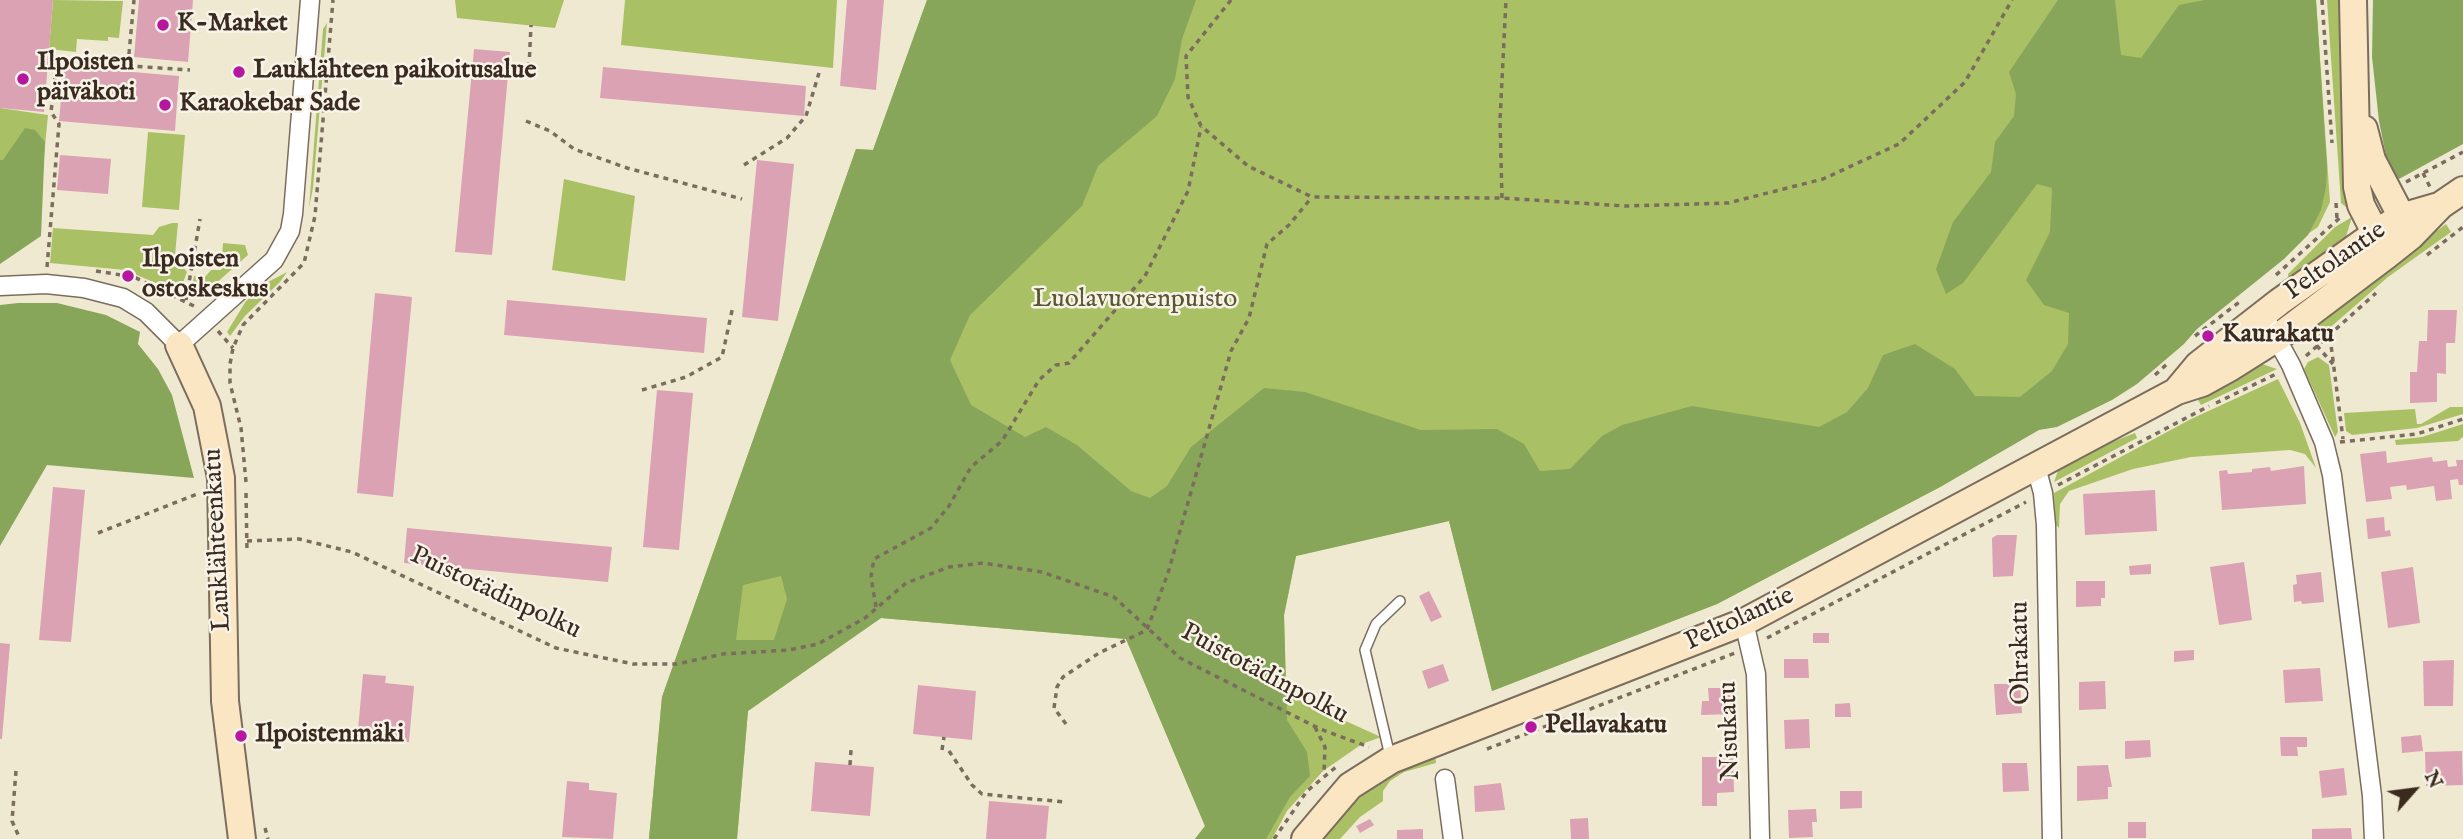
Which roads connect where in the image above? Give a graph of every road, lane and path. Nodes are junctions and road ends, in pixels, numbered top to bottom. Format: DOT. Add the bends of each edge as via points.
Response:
graph roads {
  1 [pos="134,0"];
  2 [pos="310,0"];
  3 [pos="1231,0"];
  4 [pos="1506,0"];
  5 [pos="2012,0"];
  6 [pos="2322,0"];
  7 [pos="2353,0"];
  8 [pos="531,25"];
  9 [pos="128,64"];
  10 [pos="529,67"];
  11 [pos="190,70"];
  12 [pos="819,73"];
  13 [pos="2356,104"];
  14 [pos="526,121"];
  15 [pos="1201,126"];
  16 [pos="2332,145"];
  17 [pos="744,164"];
  18 [pos="2463,190"];
  19 [pos="1312,197"];
  20 [pos="1502,198"];
  21 [pos="742,199"];
  22 [pos="2336,201"];
  23 [pos="200,219"];
  24 [pos="2406,226"];
  25 [pos="2463,227"];
  26 [pos="2381,244"];
  27 [pos="2418,261"];
  28 [pos="47,267"];
  29 [pos="2265,282"];
  30 [pos="0,286"];
  31 [pos="2377,292"];
  32 [pos="186,300"];
  33 [pos="733,306"];
  34 [pos="2254,306"];
  35 [pos="2306,333"];
  36 [pos="2330,337"];
  37 [pos="2193,338"];
  38 [pos="2277,338"];
  39 [pos="179,345"];
  40 [pos="2317,349"];
  41 [pos="2176,355"];
  42 [pos="2333,364"];
  43 [pos="2149,380"];
  44 [pos="642,390"];
  45 [pos="2177,391"];
  46 [pos="2463,419"];
  47 [pos="2324,442"];
  48 [pos="2344,442"];
  49 [pos="2036,467"];
  50 [pos="197,494"];
  51 [pos="98,533"];
  52 [pos="247,554"];
  53 [pos="1399,601"];
  54 [pos="876,607"];
  55 [pos="1744,622"];
  56 [pos="1147,630"];
  57 [pos="1066,724"];
  58 [pos="1314,726"];
  59 [pos="944,737"];
  60 [pos="851,750"];
  61 [pos="942,750"];
  62 [pos="1383,750"];
  63 [pos="949,751"];
  64 [pos="1360,753"];
  65 [pos="850,765"];
  66 [pos="1338,765"];
  67 [pos="16,771"];
  68 [pos="1324,775"];
  69 [pos="1445,779"];
  70 [pos="1064,802"];
  71 [pos="264,825"];
  72 [pos="20,839"];
  73 [pos="242,839"];
  74 [pos="268,839"];
  75 [pos="1274,839"];
  76 [pos="1305,839"];
  77 [pos="1453,839"];
  78 [pos="1760,839"];
  79 [pos="2052,839"];
  80 [pos="2374,839"];
  1 -- 9 [label="path"];
  2 -- 39 [label="street" via="290,231 274,260"];
  3 -- 15 [label="path" via="1186,56 1188,97"];
  4 -- 20 [label="path" via="1500,120"];
  5 -- 20 [label="path" via="1965,82 1899,144 1823,179 1728,204 1625,206"];
  6 -- 16 [label="path"];
  7 -- 13 [label="street"];
  8 -- 10 [label="path"];
  9 -- 11 [label="path"];
  9 -- 28 [label="path" via="57,61 51,112 59,124"];
  12 -- 17 [label="path" via="806,117 787,138"];
  13 -- 24 [label="street" via="2372,160"];
  13 -- 26 [label="street" via="2357,187"];
  14 -- 21 [label="path" via="551,131 574,149"];
  15 -- 19 [label="path" via="1248,166"];
  15 -- 54 [label="path" via="1188,191 1145,276 1069,363 1056,365 1039,380 1002,441 971,467 931,528 874,559 871,578"];
  18 -- 24 [label="street, Peltolantie"];
  19 -- 20 [label="path"];
  19 -- 56 [label="path" via="1267,244 1249,318 1231,351 1168,573"];
  22 -- 29 [label="path" via="2337,219"];
  23 -- 32 [label="path"];
  24 -- 26 [label="street, Peltolantie"];
  25 -- 27 [label="path"];
  26 -- 34 [label="street, Peltolantie"];
  26 -- 38 [label="street, Peltolantie"];
  30 -- 39 [label="street" via="58,285 123,298 146,312"];
  31 -- 36 [label="path"];
  33 -- 44 [label="path" via="722,357 685,377"];
  34 -- 37 [label="path"];
  34 -- 38 [label="street"];
  34 -- 45 [label="street, Peltolantie"];
  35 -- 40 [label="path"];
  36 -- 40 [label="path"];
  36 -- 42 [label="path"];
  38 -- 45 [label="street, Peltolantie" via="2202,383"];
  38 -- 47 [label="street"];
  39 -- 73 [label="street, Lauklähteenkatu" via="207,406 221,478 225,701"];
  40 -- 42 [label="path"];
  41 -- 43 [label="path"];
  42 -- 48 [label="path"];
  45 -- 49 [label="street, Peltolantie"];
  46 -- 48 [label="path" via="2417,434"];
  47 -- 48 [label="path"];
  47 -- 80 [label="street" via="2340,520"];
  49 -- 55 [label="street, Peltolantie"];
  49 -- 79 [label="street, Ohrakatu" via="2046,525"];
  50 -- 51 [label="path"];
  52 -- 54 [label="path, Puistotädinpolku" via="247,541 299,539 352,552 556,648 625,663 677,664 818,644 850,628"];
  53 -- 62 [label="lane" via="1376,624 1365,650"];
  54 -- 56 [label="path, Puistotädinpolku" via="923,575 983,562 1042,572 1104,592 1123,604"];
  55 -- 62 [label="street, Peltolantie"];
  55 -- 78 [label="street, Nisukatu" via="1756,674"];
  56 -- 57 [label="path" via="1063,677 1054,708"];
  56 -- 58 [label="path, Puistotädinpolku" via="1180,658"];
  58 -- 62 [label="path, Puistotädinpolku"];
  58 -- 68 [label="path" via="1325,747"];
  59 -- 61 [label="path"];
  60 -- 65 [label="path"];
  62 -- 64 [label="path"];
  62 -- 76 [label="street, Peltolantie"];
  63 -- 70 [label="path" via="982,794"];
  66 -- 68 [label="path"];
  67 -- 72 [label="path" via="12,821"];
  68 -- 75 [label="path" via="1307,791"];
  69 -- 77 [label="street"];
  71 -- 74 [label="path"];
}
